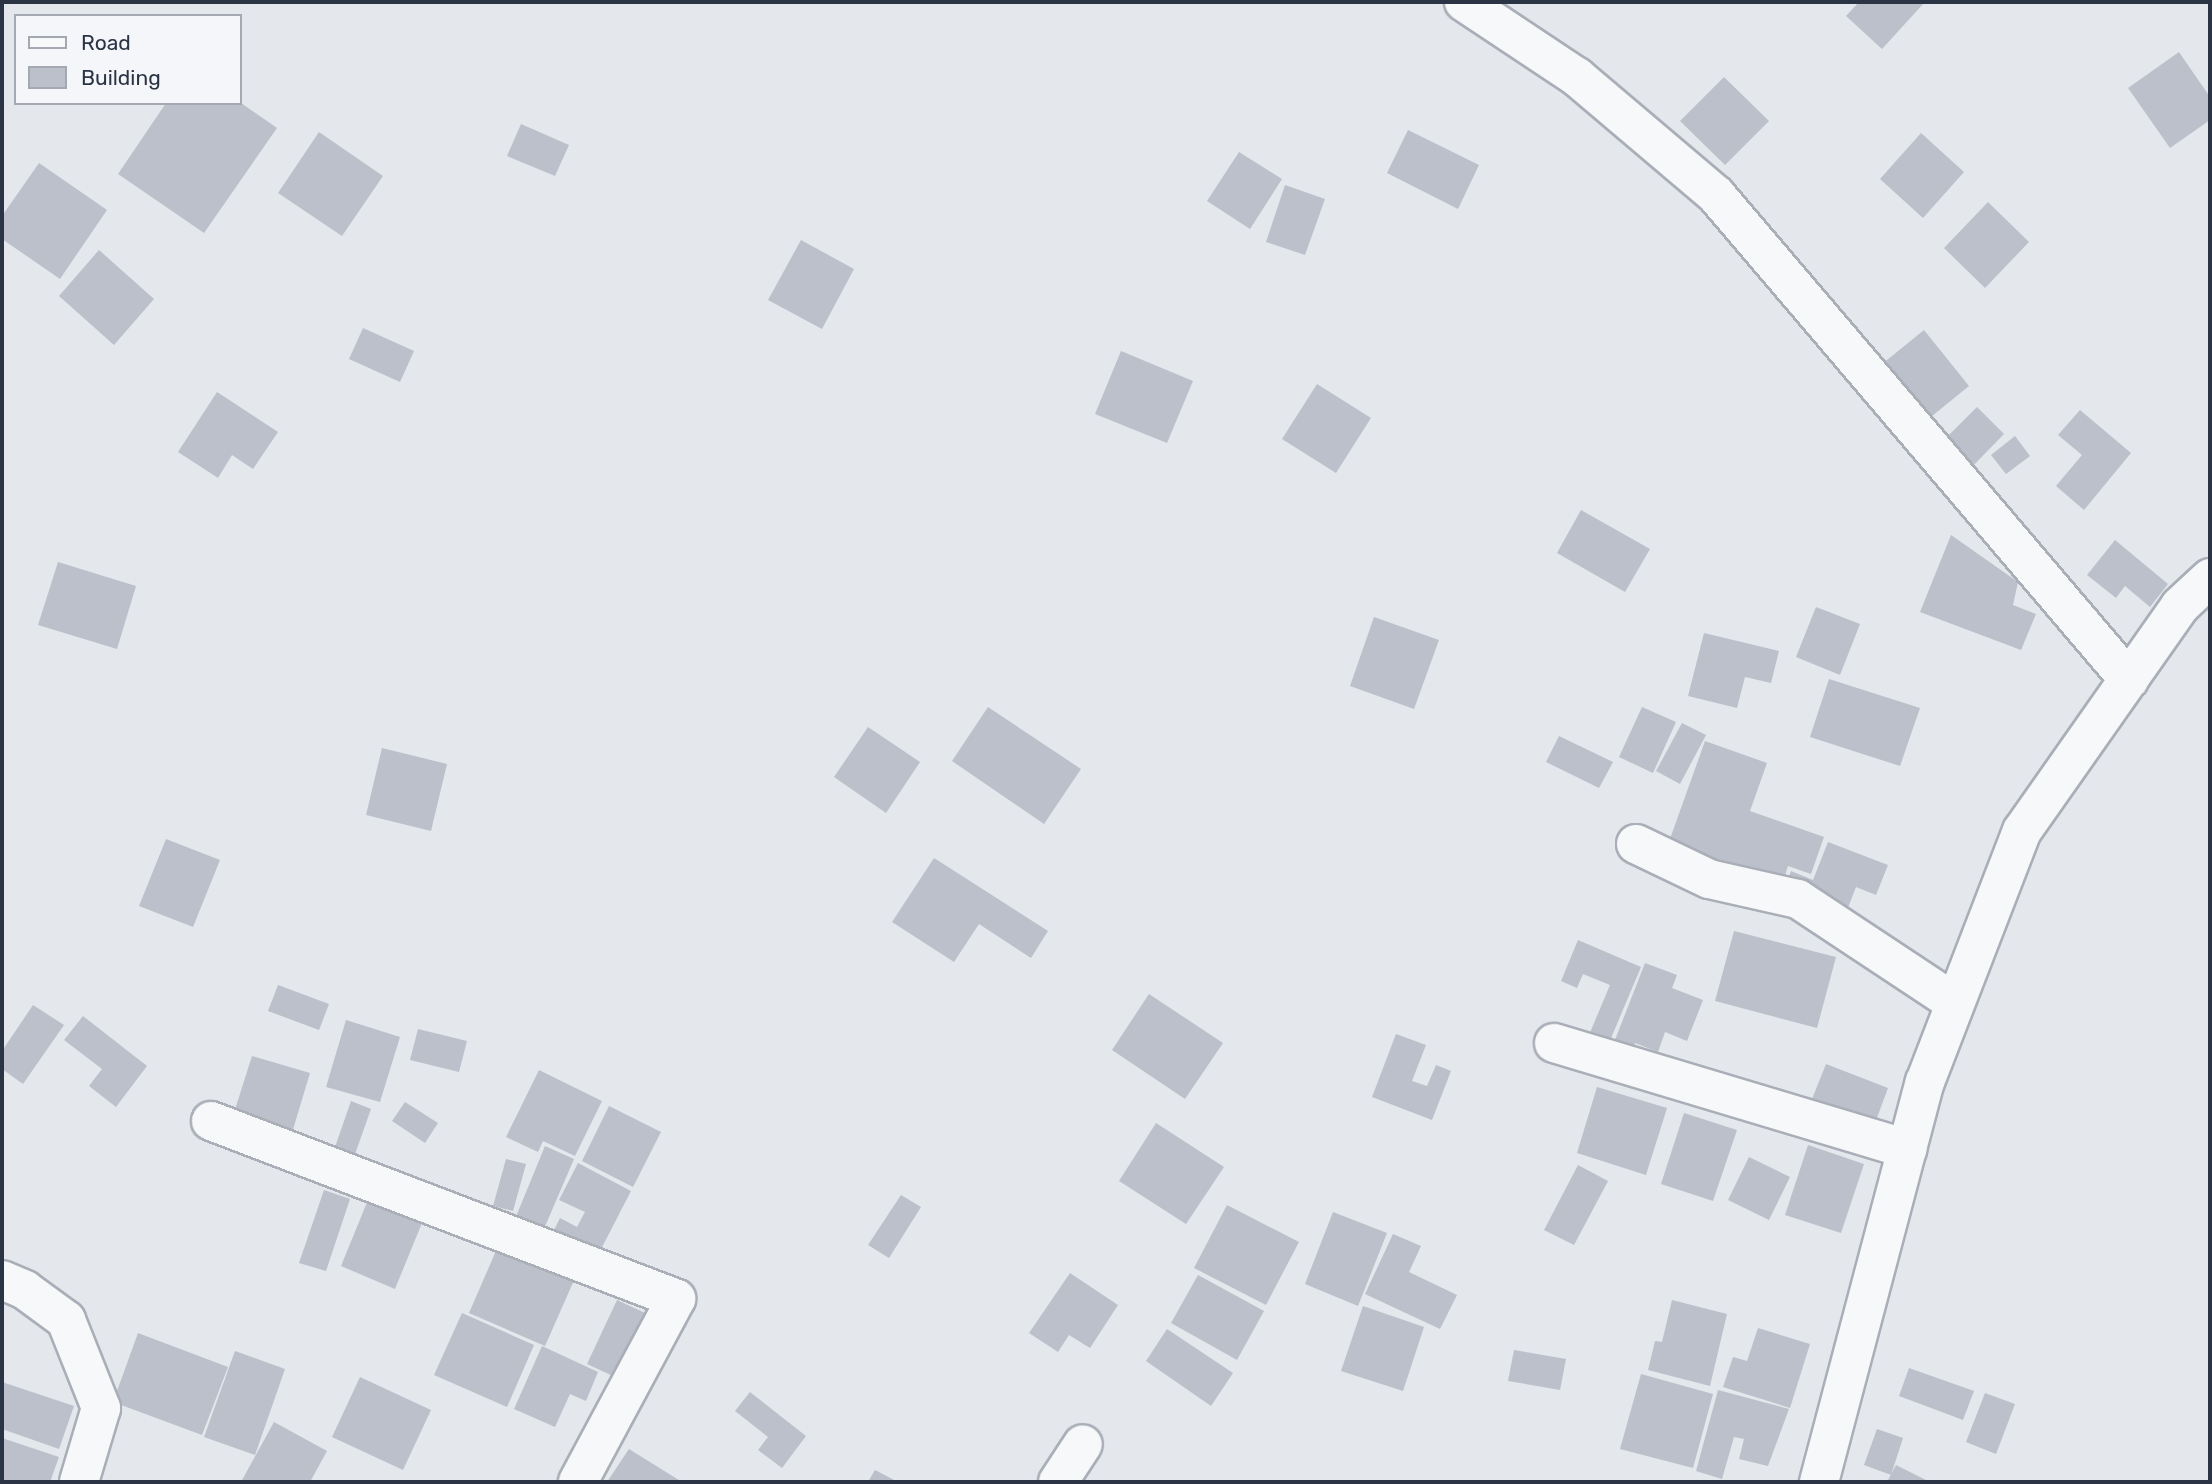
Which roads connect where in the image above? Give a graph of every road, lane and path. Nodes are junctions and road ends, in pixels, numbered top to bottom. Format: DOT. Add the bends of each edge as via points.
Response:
graph roads {
  1 [pos="1464,2"];
  2 [pos="2210,578"];
  3 [pos="2129,680"];
  4 [pos="1636,844"];
  5 [pos="1955,1003"];
  6 [pos="1554,1043"];
  7 [pos="211,1121"];
  8 [pos="1907,1149"];
  9 [pos="2,1280"];
  10 [pos="1083,1444"];
  11 [pos="79,1482"];
  12 [pos="578,1482"];
  13 [pos="1058,1482"];
  14 [pos="1819,1482"];
  1 -- 3 [label="street" via="1577,77 1716,195"];
  2 -- 3 [label="street" via="2180,606"];
  3 -- 5 [label="street" via="2022,831"];
  4 -- 5 [label="street" via="1709,879 1798,899"];
  5 -- 8 [label="street" via="1925,1082"];
  6 -- 8 [label="street"];
  7 -- 12 [label="street" via="677,1299"];
  8 -- 14 [label="street"];
  9 -- 11 [label="street" via="25,1290 66,1320 101,1408"];
  10 -- 13 [label="street"];
}
